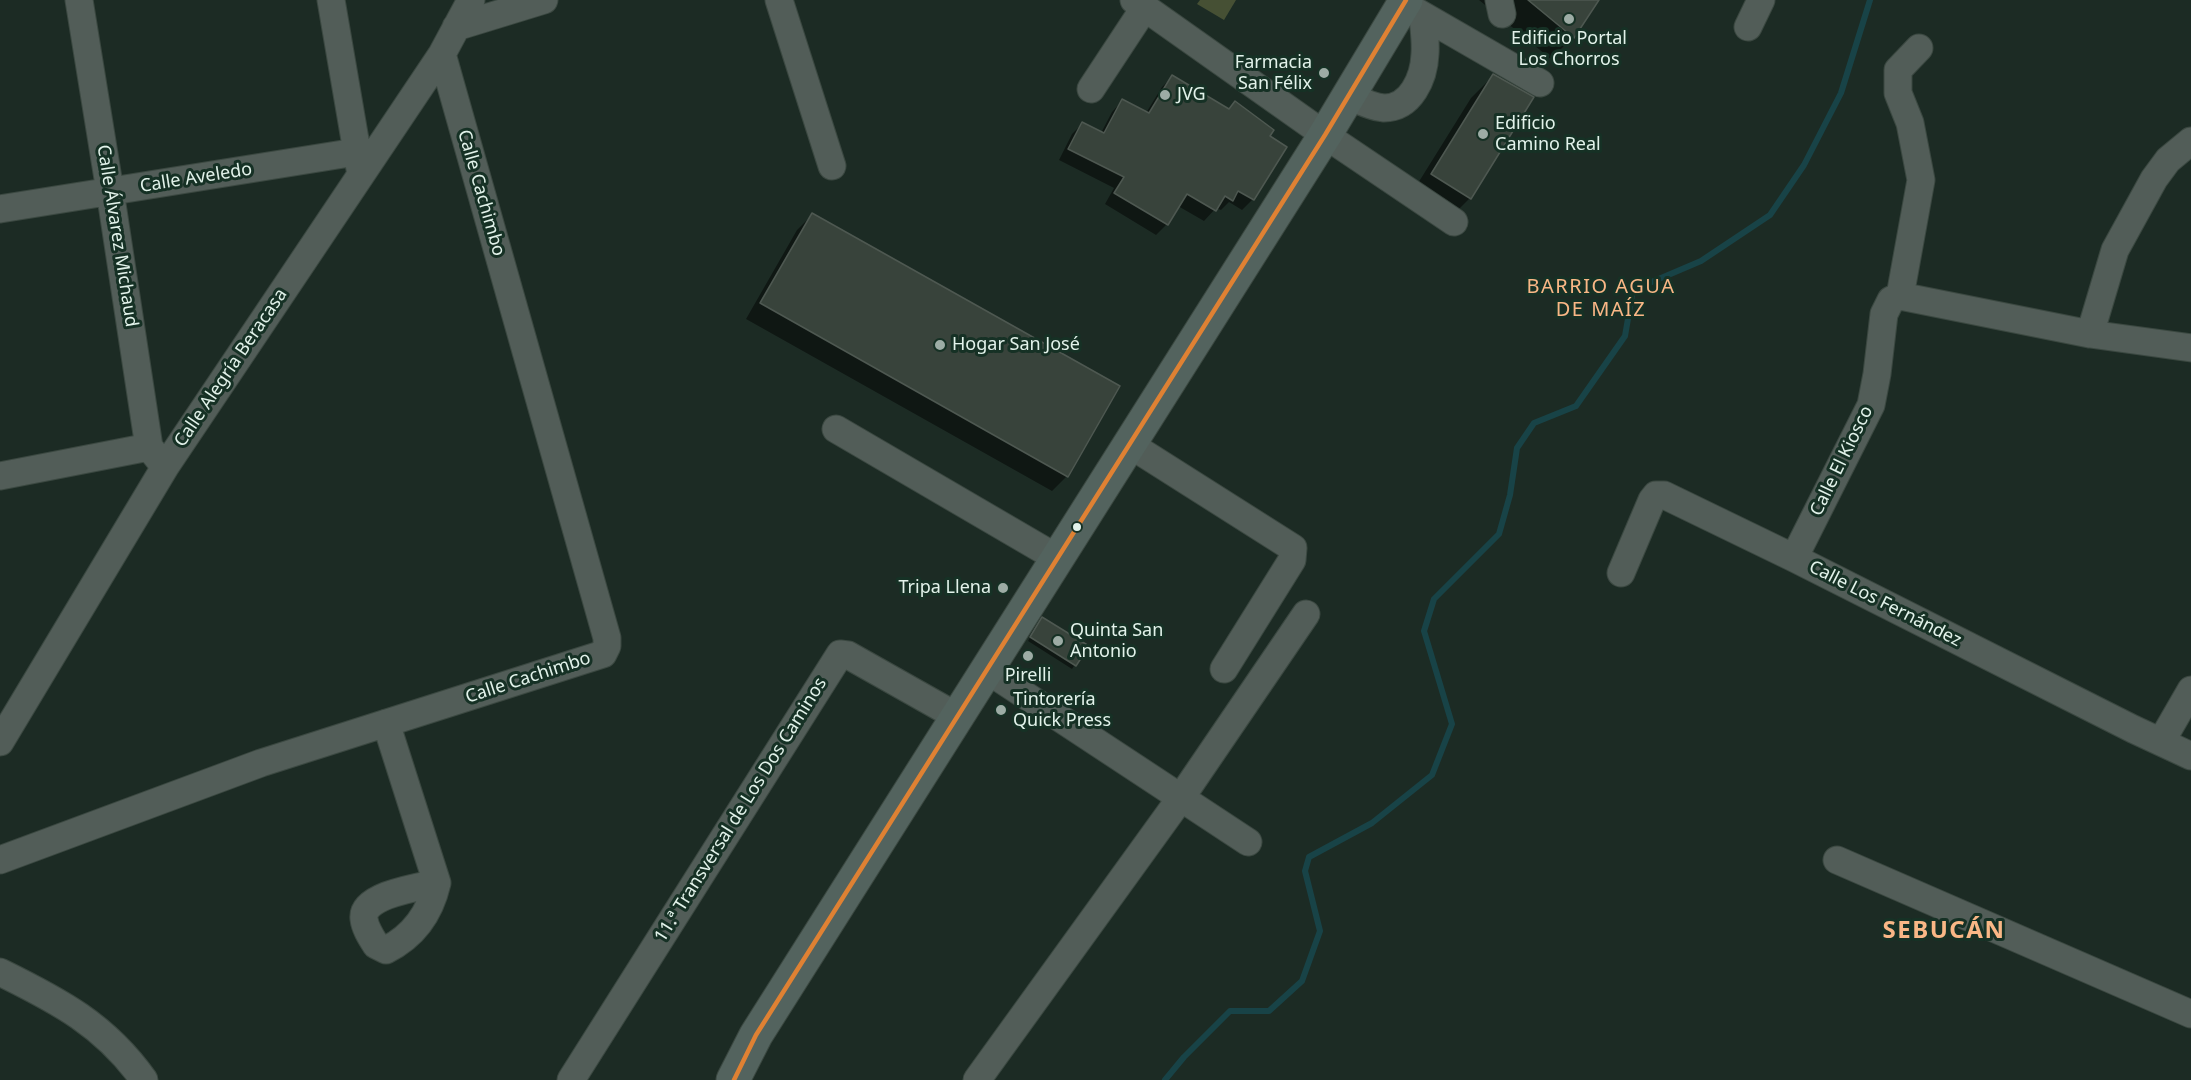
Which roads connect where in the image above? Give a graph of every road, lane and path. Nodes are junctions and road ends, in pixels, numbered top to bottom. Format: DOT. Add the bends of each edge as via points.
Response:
graph roads {
  1 [pos="79,0"];
  2 [pos="331,0"];
  3 [pos="471,0"];
  4 [pos="544,0"];
  5 [pos="779,0"];
  6 [pos="1761,0"];
  7 [pos="1139,4"];
  8 [pos="1411,7"];
  9 [pos="456,27"];
  10 [pos="1748,27"];
  11 [pos="1919,48"];
  12 [pos="442,54"];
  13 [pos="1540,83"];
  14 [pos="1091,89"];
  15 [pos="1349,96"];
  16 [pos="1325,135"];
  17 [pos="2191,141"];
  18 [pos="358,163"];
  19 [pos="832,166"];
  20 [pos="110,191"];
  21 [pos="0,209"];
  22 [pos="1454,222"];
  23 [pos="1900,296"];
  24 [pos="2090,334"];
  25 [pos="2191,348"];
  26 [pos="836,429"];
  27 [pos="1129,444"];
  28 [pos="157,457"];
  29 [pos="0,476"];
  30 [pos="1057,558"];
  31 [pos="1794,558"];
  32 [pos="1621,573"];
  33 [pos="1306,614"];
  34 [pos="1224,669"];
  35 [pos="987,670"];
  36 [pos="2191,690"];
  37 [pos="958,717"];
  38 [pos="386,723"];
  39 [pos="0,742"];
  40 [pos="2161,742"];
  41 [pos="2191,756"];
  42 [pos="1180,799"];
  43 [pos="1248,842"];
  44 [pos="0,860"];
  45 [pos="1837,860"];
  46 [pos="437,883"];
  47 [pos="0,972"];
  48 [pos="2191,1014"];
  49 [pos="729,1079"];
  50 [pos="144,1080"];
  51 [pos="571,1080"];
  52 [pos="977,1080"];
  1 -- 20 [label="street, Calle Álvarez Michaud"];
  2 -- 18 [label="street"];
  3 -- 9 [label="street, Calle Alegría Beracasa"];
  4 -- 9 [label="street"];
  5 -- 19 [label="street"];
  6 -- 10 [label="street"];
  7 -- 14 [label="street"];
  7 -- 16 [label="street"];
  8 -- 13 [label="street"];
  8 -- 15 [label="main road"];
  8 -- 15 [label="street" via="1425,56 1412,94 1401,106 1384,108"];
  9 -- 12 [label="street, Calle Alegría Beracasa"];
  11 -- 23 [label="street" via="1899,70 1898,93 1910,123 1921,180"];
  12 -- 18 [label="street, Calle Alegría Beracasa"];
  12 -- 38 [label="street, Calle Cachimbo" via="607,646 603,654"];
  15 -- 16 [label="main road"];
  16 -- 22 [label="street"];
  16 -- 27 [label="main road"];
  17 -- 24 [label="street" via="2168,160 2154,179 2115,250"];
  18 -- 20 [label="street, Calle Aveledo"];
  18 -- 28 [label="street, Calle Alegría Beracasa"];
  20 -- 21 [label="street, Calle Aveledo"];
  20 -- 28 [label="street, Calle Álvarez Michaud"];
  23 -- 24 [label="street"];
  23 -- 31 [label="street, Calle El Kiosco" via="1891,300 1884,314 1871,405"];
  24 -- 25 [label="street"];
  26 -- 30 [label="street"];
  27 -- 30 [label="main road"];
  27 -- 34 [label="street" via="1293,548 1292,560"];
  28 -- 29 [label="street"];
  28 -- 39 [label="street, Calle Alegría Beracasa"];
  30 -- 35 [label="main road"];
  31 -- 32 [label="street, Calle Los Fernández" via="1664,495 1656,495"];
  31 -- 40 [label="street, Calle Los Fernández"];
  33 -- 42 [label="street"];
  35 -- 37 [label="main road"];
  35 -- 42 [label="street"];
  36 -- 40 [label="street"];
  37 -- 49 [label="main road"];
  37 -- 51 [label="street, 11.ª Transversal de Los Dos Caminos" via="840,654"];
  38 -- 44 [label="street, Calle Cachimbo" via="261,763"];
  38 -- 46 [label="street"];
  40 -- 41 [label="street, Calle Los Fernández"];
  42 -- 43 [label="street"];
  42 -- 52 [label="street"];
  45 -- 48 [label="street"];
  47 -- 50 [label="street" via="75,1012 106,1035"];
}
